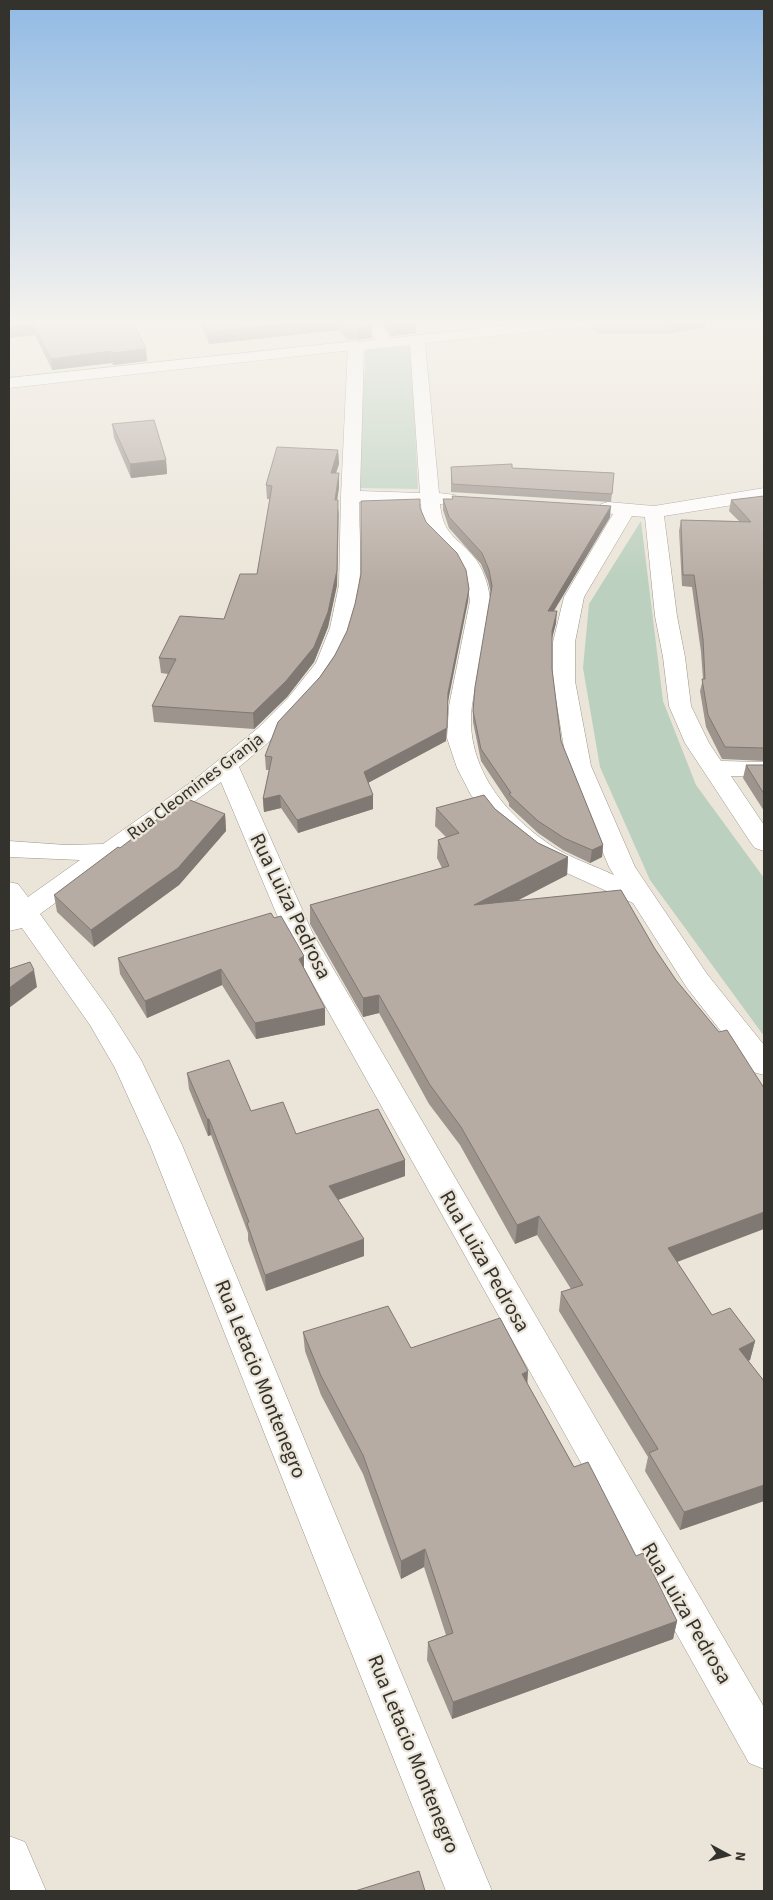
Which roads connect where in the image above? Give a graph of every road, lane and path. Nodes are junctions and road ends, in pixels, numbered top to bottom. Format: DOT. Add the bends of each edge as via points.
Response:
graph roads {
  1 [pos="354,408"];
  2 [pos="423,408"];
  3 [pos="764,494"];
  4 [pos="350,496"];
  5 [pos="429,498"];
  6 [pos="468,500"];
  7 [pos="591,507"];
  8 [pos="626,510"];
  9 [pos="654,512"];
  10 [pos="226,765"];
  11 [pos="714,768"];
  12 [pos="764,769"];
  13 [pos="764,843"];
  14 [pos="9,849"];
  15 [pos="108,852"];
  16 [pos="643,898"];
  17 [pos="14,909"];
  18 [pos="764,1065"];
  19 [pos="764,1748"];
  20 [pos="9,1858"];
  21 [pos="23,1891"];
  22 [pos="469,1891"];
  1 -- 4 [label="street, Rua Cleomines Granja"];
  2 -- 5 [label="street"];
  3 -- 9 [label="street"];
  4 -- 5 [label="street"];
  4 -- 10 [label="street, Rua Cleomines Granja" via="349,585 341,628 326,664 296,703 266,733"];
  5 -- 6 [label="street"];
  5 -- 16 [label="street" via="438,533 467,561 477,582 480,601 460,706 459,738 483,795 504,820 548,854"];
  7 -- 8 [label="street"];
  8 -- 9 [label="street"];
  8 -- 16 [label="street" via="574,597 564,642 564,681 579,766 622,866"];
  9 -- 11 [label="street" via="680,706 697,743"];
  10 -- 15 [label="street, Rua Cleomines Granja"];
  10 -- 19 [label="street, Rua Luiza Pedrosa" via="299,934"];
  11 -- 12 [label="street"];
  11 -- 13 [label="street"];
  14 -- 15 [label="street" via="57,853"];
  15 -- 17 [label="street, Rua Cleomines Granja"];
  16 -- 18 [label="street" via="697,981"];
  17 -- 22 [label="street, Rua Letacio Montenegro" via="100,1018 130,1068 166,1145"];
  20 -- 21 [label="street"];
}
